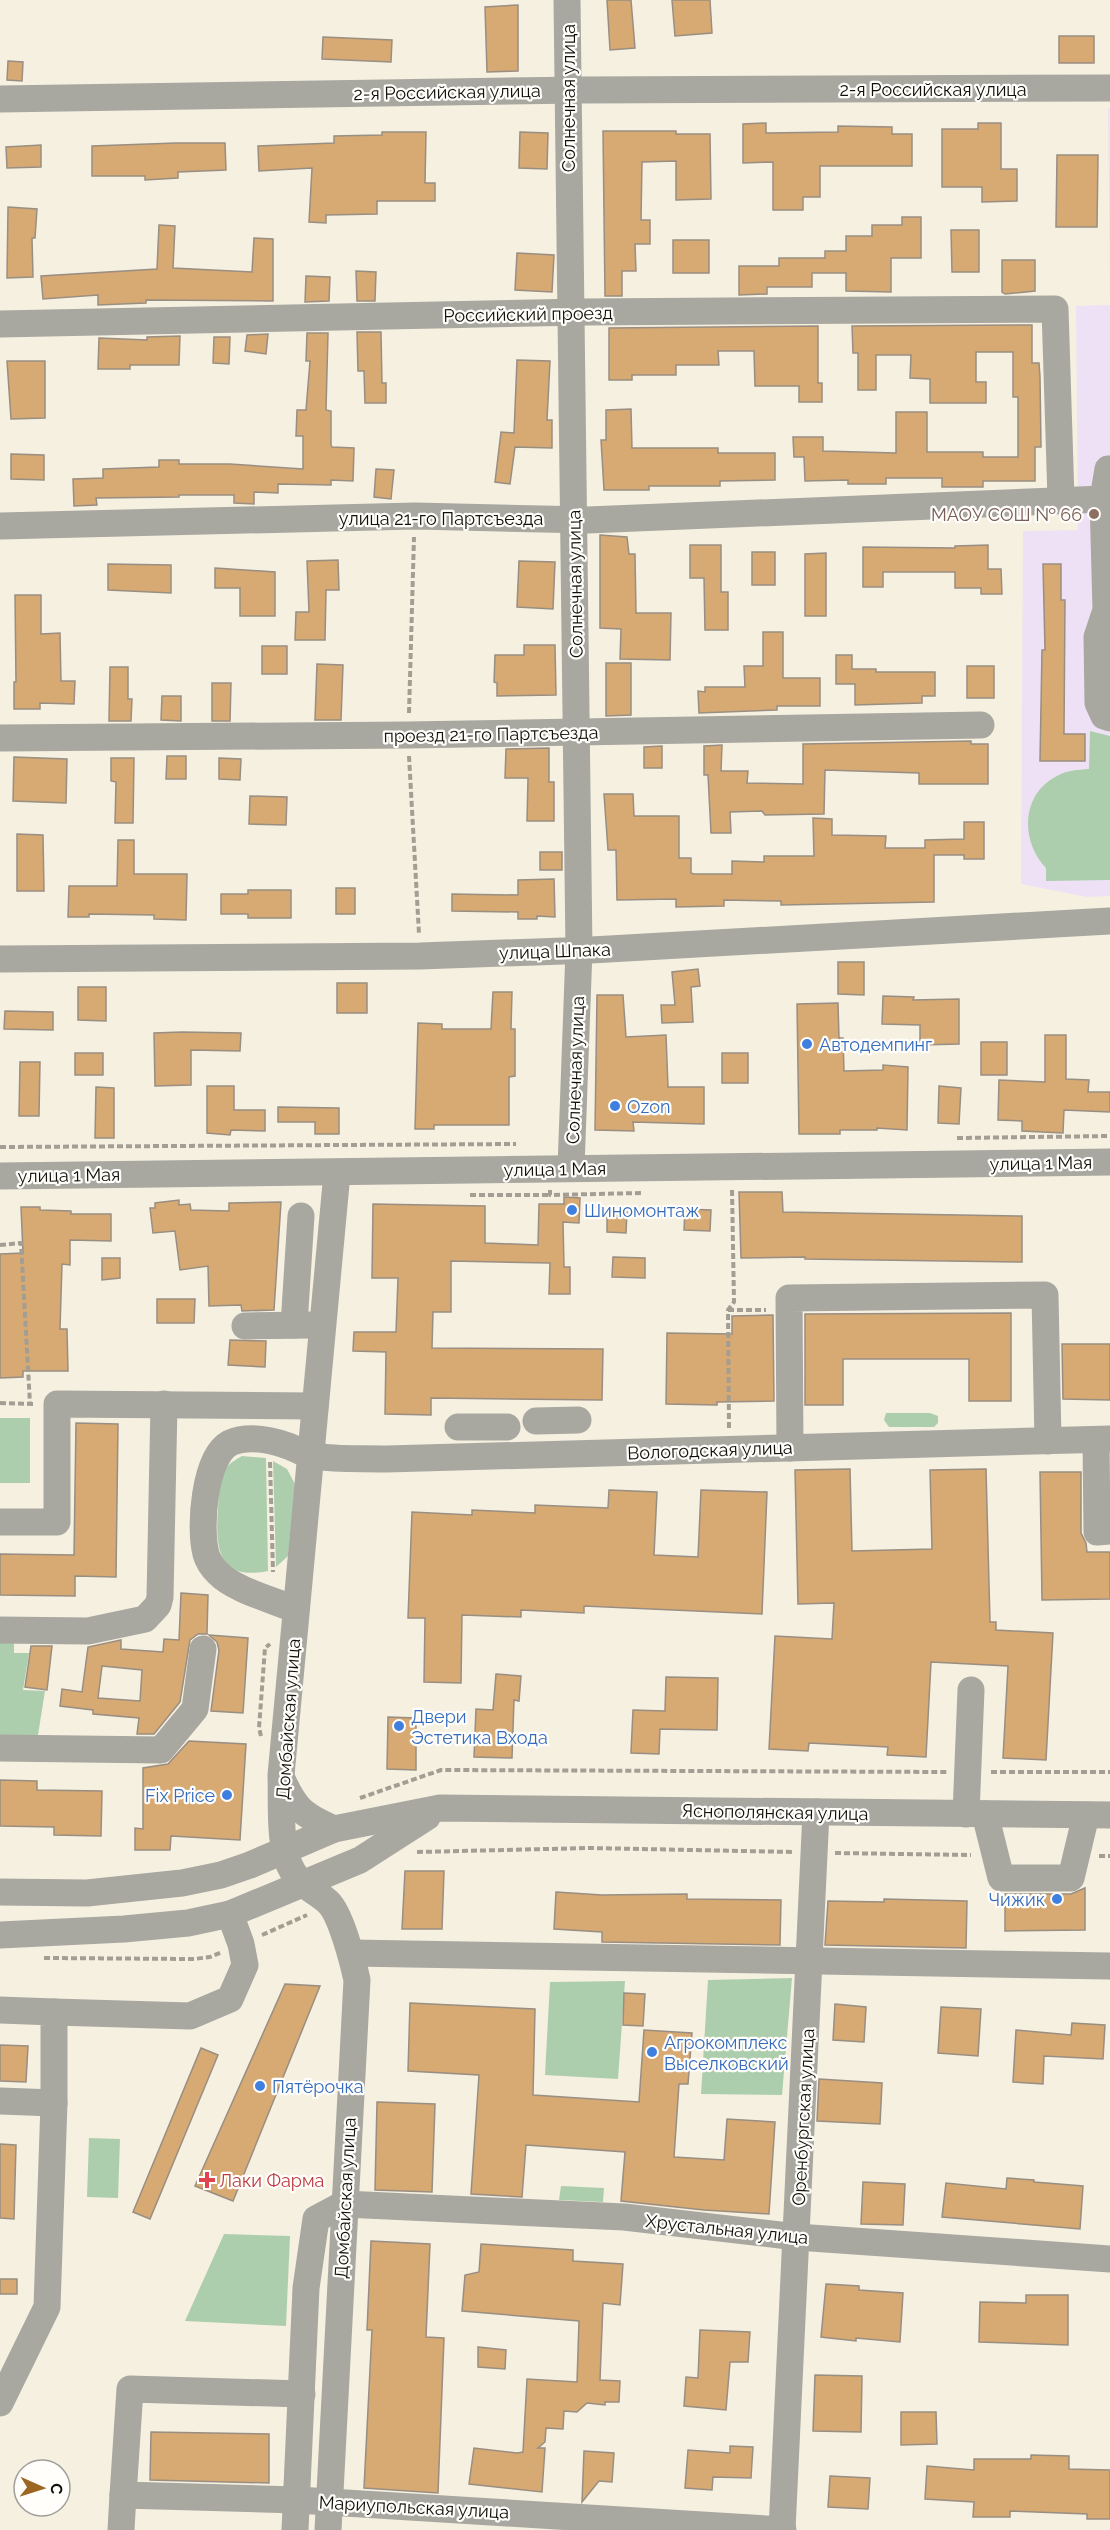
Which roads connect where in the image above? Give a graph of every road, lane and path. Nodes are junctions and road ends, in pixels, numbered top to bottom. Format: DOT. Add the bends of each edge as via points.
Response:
graph roads {
  1 [pos="567,0"];
  2 [pos="1110,88"];
  3 [pos="567,90"];
  4 [pos="0,99"];
  5 [pos="570,313"];
  6 [pos="0,324"];
  7 [pos="1110,469"];
  8 [pos="1061,499"];
  9 [pos="1103,499"];
  10 [pos="574,519"];
  11 [pos="0,526"];
  12 [pos="1110,718"];
  13 [pos="981,725"];
  14 [pos="577,732"];
  15 [pos="0,738"];
  16 [pos="1110,921"];
  17 [pos="579,950"];
  18 [pos="0,959"];
  19 [pos="1110,1136"];
  20 [pos="955,1138"];
  21 [pos="526,1144"];
  22 [pos="0,1147"];
  23 [pos="1110,1162"];
  24 [pos="571,1168"];
  25 [pos="338,1173"];
  26 [pos="0,1176"];
  27 [pos="732,1185"];
  28 [pos="301,1216"];
  29 [pos="0,1245"];
  30 [pos="728,1310"];
  31 [pos="789,1310"];
  32 [pos="294,1325"];
  33 [pos="323,1325"];
  34 [pos="245,1326"];
  35 [pos="0,1403"];
  36 [pos="30,1404"];
  37 [pos="57,1404"];
  38 [pos="164,1404"];
  39 [pos="315,1406"];
  40 [pos="578,1420"];
  41 [pos="458,1427"];
  42 [pos="1103,1440"];
  43 [pos="1048,1441"];
  44 [pos="790,1448"];
  45 [pos="729,1450"];
  46 [pos="549,1454"];
  47 [pos="270,1456"];
  48 [pos="311,1456"];
  49 [pos="488,1456"];
  50 [pos="0,1522"];
  51 [pos="1110,1531"];
  52 [pos="273,1572"];
  53 [pos="296,1610"];
  54 [pos="0,1630"];
  55 [pos="203,1649"];
  56 [pos="971,1690"];
  57 [pos="0,1748"];
  58 [pos="968,1772"];
  59 [pos="1110,1772"];
  60 [pos="281,1775"];
  61 [pos="356,1800"];
  62 [pos="440,1808"];
  63 [pos="816,1812"];
  64 [pos="976,1814"];
  65 [pos="1098,1815"];
  66 [pos="334,1829"];
  67 [pos="284,1852"];
  68 [pos="408,1852"];
  69 [pos="804,1852"];
  70 [pos="825,1852"];
  71 [pos="995,1855"];
  72 [pos="1077,1856"];
  73 [pos="1110,1856"];
  74 [pos="302,1884"];
  75 [pos="0,1892"];
  76 [pos="87,1893"];
  77 [pos="230,1914"];
  78 [pos="87,1930"];
  79 [pos="0,1935"];
  80 [pos="352,1953"];
  81 [pos="810,1962"];
  82 [pos="1110,1966"];
  83 [pos="0,2010"];
  84 [pos="54,2012"];
  85 [pos="0,2101"];
  86 [pos="54,2103"];
  87 [pos="344,2204"];
  88 [pos="797,2237"];
  89 [pos="1110,2259"];
  90 [pos="302,2394"];
  91 [pos="0,2403"];
  92 [pos="123,2495"];
  93 [pos="297,2500"];
  94 [pos="330,2502"];
  95 [pos="121,2530"];
  96 [pos="295,2530"];
  97 [pos="328,2530"];
  98 [pos="782,2530"];
  1 -- 3 [label="street, Солнечная улица"];
  2 -- 3 [label="street, 2-я Российская улица"];
  3 -- 4 [label="street, 2-я Российская улица"];
  3 -- 5 [label="street, Солнечная улица"];
  5 -- 6 [label="street, Российский проезд"];
  5 -- 8 [label="street, Российский проезд" via="1055,309"];
  5 -- 10 [label="street, Солнечная улица"];
  7 -- 9 [label="street"];
  8 -- 9 [label="street, улица 21-го Партсъезда"];
  8 -- 10 [label="street, улица 21-го Партсъезда"];
  9 -- 12 [label="street" via="1106,610 1097,637 1098,703 1104,716"];
  10 -- 11 [label="street, улица 21-го Партсъезда" via="415,516"];
  10 -- 14 [label="street, Солнечная улица"];
  13 -- 14 [label="street, проезд 21-го Партсъезда"];
  14 -- 15 [label="street, проезд 21-го Партсъезда"];
  14 -- 17 [label="street, Солнечная улица"];
  16 -- 17 [label="street, улица Шпака"];
  17 -- 18 [label="street, улица Шпака" via="420,956"];
  17 -- 24 [label="street, Солнечная улица"];
  19 -- 20 [label="path"];
  21 -- 22 [label="path"];
  23 -- 24 [label="street, улица 1 Мая"];
  24 -- 25 [label="street, улица 1 Мая"];
  25 -- 26 [label="street, улица 1 Мая"];
  25 -- 33 [label="street, Домбайская улица"];
  27 -- 30 [label="path" via="734,1302"];
  28 -- 32 [label="street"];
  29 -- 36 [label="path" via="21,1243"];
  30 -- 31 [label="path"];
  30 -- 45 [label="path"];
  31 -- 43 [label="street" via="789,1298 1046,1295"];
  31 -- 44 [label="street"];
  32 -- 33 [label="street"];
  32 -- 34 [label="street"];
  33 -- 39 [label="street, Домбайская улица"];
  35 -- 36 [label="path"];
  36 -- 37 [label="path"];
  37 -- 38 [label="street"];
  37 -- 50 [label="street" via="57,1522"];
  38 -- 39 [label="street"];
  38 -- 54 [label="street" via="158,1605 145,1619 88,1630"];
  39 -- 48 [label="street, Домбайская улица"];
  40 -- 46 [label="street" via="543,1420"];
  41 -- 49 [label="street" via="498,1427"];
  42 -- 43 [label="street, Вологодская улица"];
  42 -- 51 [label="street" via="1097,1532"];
  43 -- 44 [label="street, Вологодская улица"];
  44 -- 45 [label="street, Вологодская улица"];
  45 -- 46 [label="street, Вологодская улица"];
  46 -- 49 [label="street, Вологодская улица"];
  47 -- 52 [label="path"];
  48 -- 49 [label="street, Вологодская улица" via="386,1448"];
  48 -- 53 [label="street, Домбайская улица"];
  48 -- 53 [label="street" via="264,1440 230,1444 216,1455 207,1486 204,1538 212,1566 232,1583"];
  53 -- 60 [label="street, Домбайская улица"];
  55 -- 57 [label="street" via="195,1709 161,1750"];
  56 -- 58 [label="street"];
  58 -- 59 [label="path"];
  58 -- 61 [label="path" via="441,1770"];
  58 -- 64 [label="street"];
  60 -- 66 [label="street" via="292,1802 310,1818"];
  60 -- 67 [label="street, Домбайская улица"];
  62 -- 63 [label="street, Яснополянская улица"];
  62 -- 66 [label="street, Яснополянская улица"];
  62 -- 74 [label="street" via="360,1860"];
  63 -- 64 [label="street, Яснополянская улица"];
  63 -- 81 [label="street, Оренбургская улица"];
  64 -- 65 [label="street, Яснополянская улица"];
  64 -- 71 [label="street"];
  65 -- 72 [label="street"];
  66 -- 67 [label="street, Яснополянская улица"];
  67 -- 74 [label="street, Домбайская улица"];
  67 -- 76 [label="street, Яснополянская улица" via="212,1877"];
  68 -- 69 [label="path" via="590,1848"];
  70 -- 71 [label="path"];
  71 -- 72 [label="street" via="1000,1878 1071,1878"];
  72 -- 73 [label="path"];
  74 -- 77 [label="street"];
  74 -- 80 [label="street, Домбайская улица" via="330,1904"];
  75 -- 76 [label="street, Яснополянская улица"];
  76 -- 78 [label="street"];
  77 -- 78 [label="street" via="188,1923"];
  77 -- 84 [label="street" via="245,1965 230,1999 190,2016"];
  78 -- 79 [label="street"];
  80 -- 81 [label="street"];
  80 -- 87 [label="street, Домбайская улица" via="357,1980"];
  81 -- 82 [label="street"];
  81 -- 88 [label="street, Оренбургская улица"];
  83 -- 84 [label="street"];
  84 -- 86 [label="street"];
  85 -- 86 [label="street"];
  86 -- 91 [label="street" via="46,2307"];
  87 -- 88 [label="street, Хрустальная улица" via="624,2217"];
  87 -- 90 [label="street" via="316,2220 306,2288"];
  87 -- 94 [label="street, Домбайская улица"];
  88 -- 89 [label="street, Хрустальная улица"];
  88 -- 98 [label="street, Оренбургская улица"];
  90 -- 92 [label="street" via="130,2389"];
  90 -- 93 [label="street"];
  92 -- 93 [label="street, Мариупольская улица"];
  92 -- 95 [label="street"];
  93 -- 94 [label="street, Мариупольская улица"];
  93 -- 96 [label="street"];
  94 -- 97 [label="street, Домбайская улица"];
  94 -- 98 [label="street, Мариупольская улица"];
}
